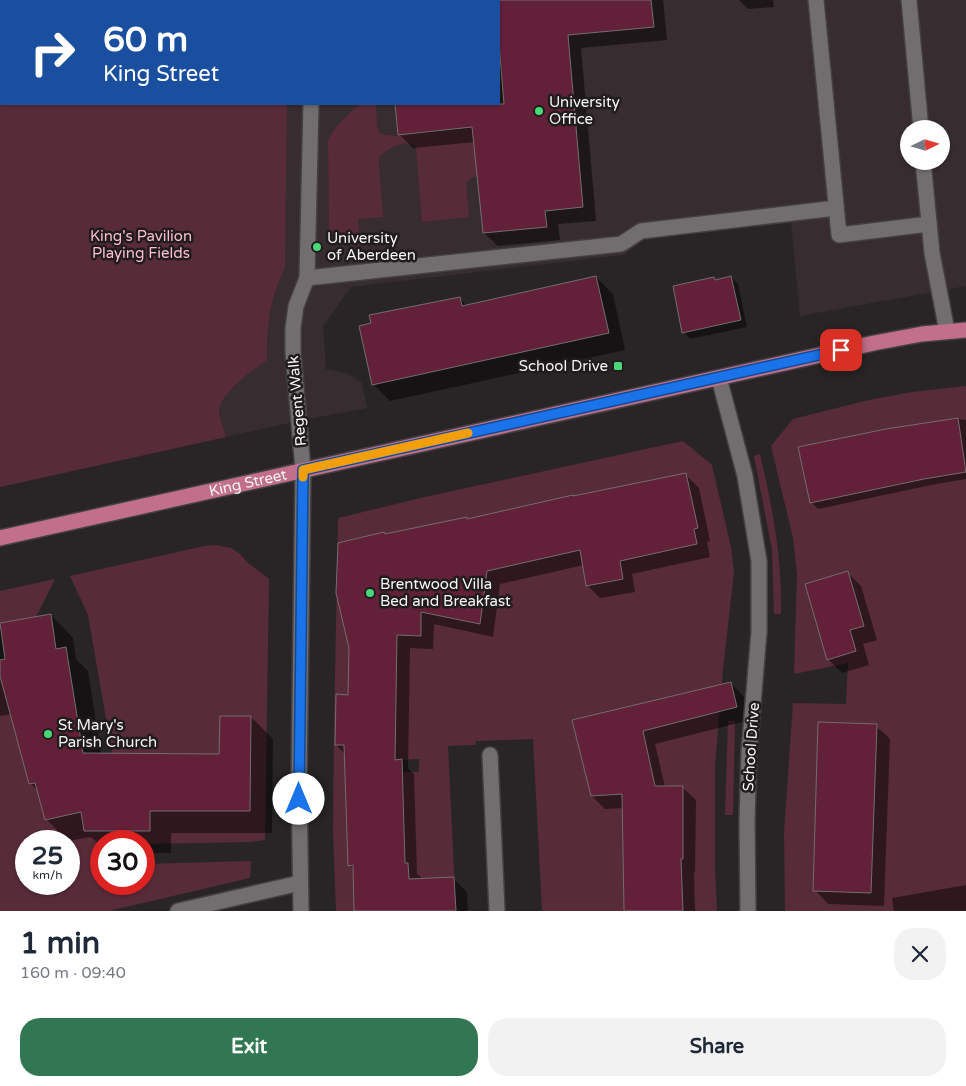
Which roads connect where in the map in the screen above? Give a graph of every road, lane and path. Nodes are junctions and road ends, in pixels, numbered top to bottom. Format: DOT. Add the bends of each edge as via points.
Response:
graph roads {
  1 [pos="816,0"];
  2 [pos="909,0"];
  3 [pos="311,105"];
  4 [pos="919,120"];
  5 [pos="925,170"];
  6 [pos="836,208"];
  7 [pos="929,224"];
  8 [pos="308,278"];
  9 [pos="966,330"];
  10 [pos="947,331"];
  11 [pos="720,378"];
  12 [pos="303,470"];
  13 [pos="0,538"];
  14 [pos="490,755"];
  15 [pos="300,883"];
  16 [pos="178,911"];
  17 [pos="301,911"];
  18 [pos="496,911"];
  19 [pos="748,911"];
  1 -- 6 [label="street"];
  2 -- 4 [label="street"];
  3 -- 8 [label="street, Regent Walk"];
  5 -- 7 [label="street"];
  6 -- 7 [label="street" via="839,235"];
  6 -- 8 [label="street" via="641,231 622,244"];
  7 -- 10 [label="street"];
  8 -- 12 [label="street, Regent Walk" via="296,306 293,328"];
  9 -- 10 [label="main road, King Street"];
  10 -- 11 [label="main road, King Street" via="874,343"];
  11 -- 12 [label="main road, King Street"];
  11 -- 19 [label="street, School Drive" via="745,476 759,562 760,632 749,752"];
  12 -- 13 [label="main road, King Street"];
  12 -- 15 [label="street, Regent Walk"];
  14 -- 18 [label="street"];
  15 -- 16 [label="street"];
  15 -- 17 [label="street, Regent Walk"];
}
